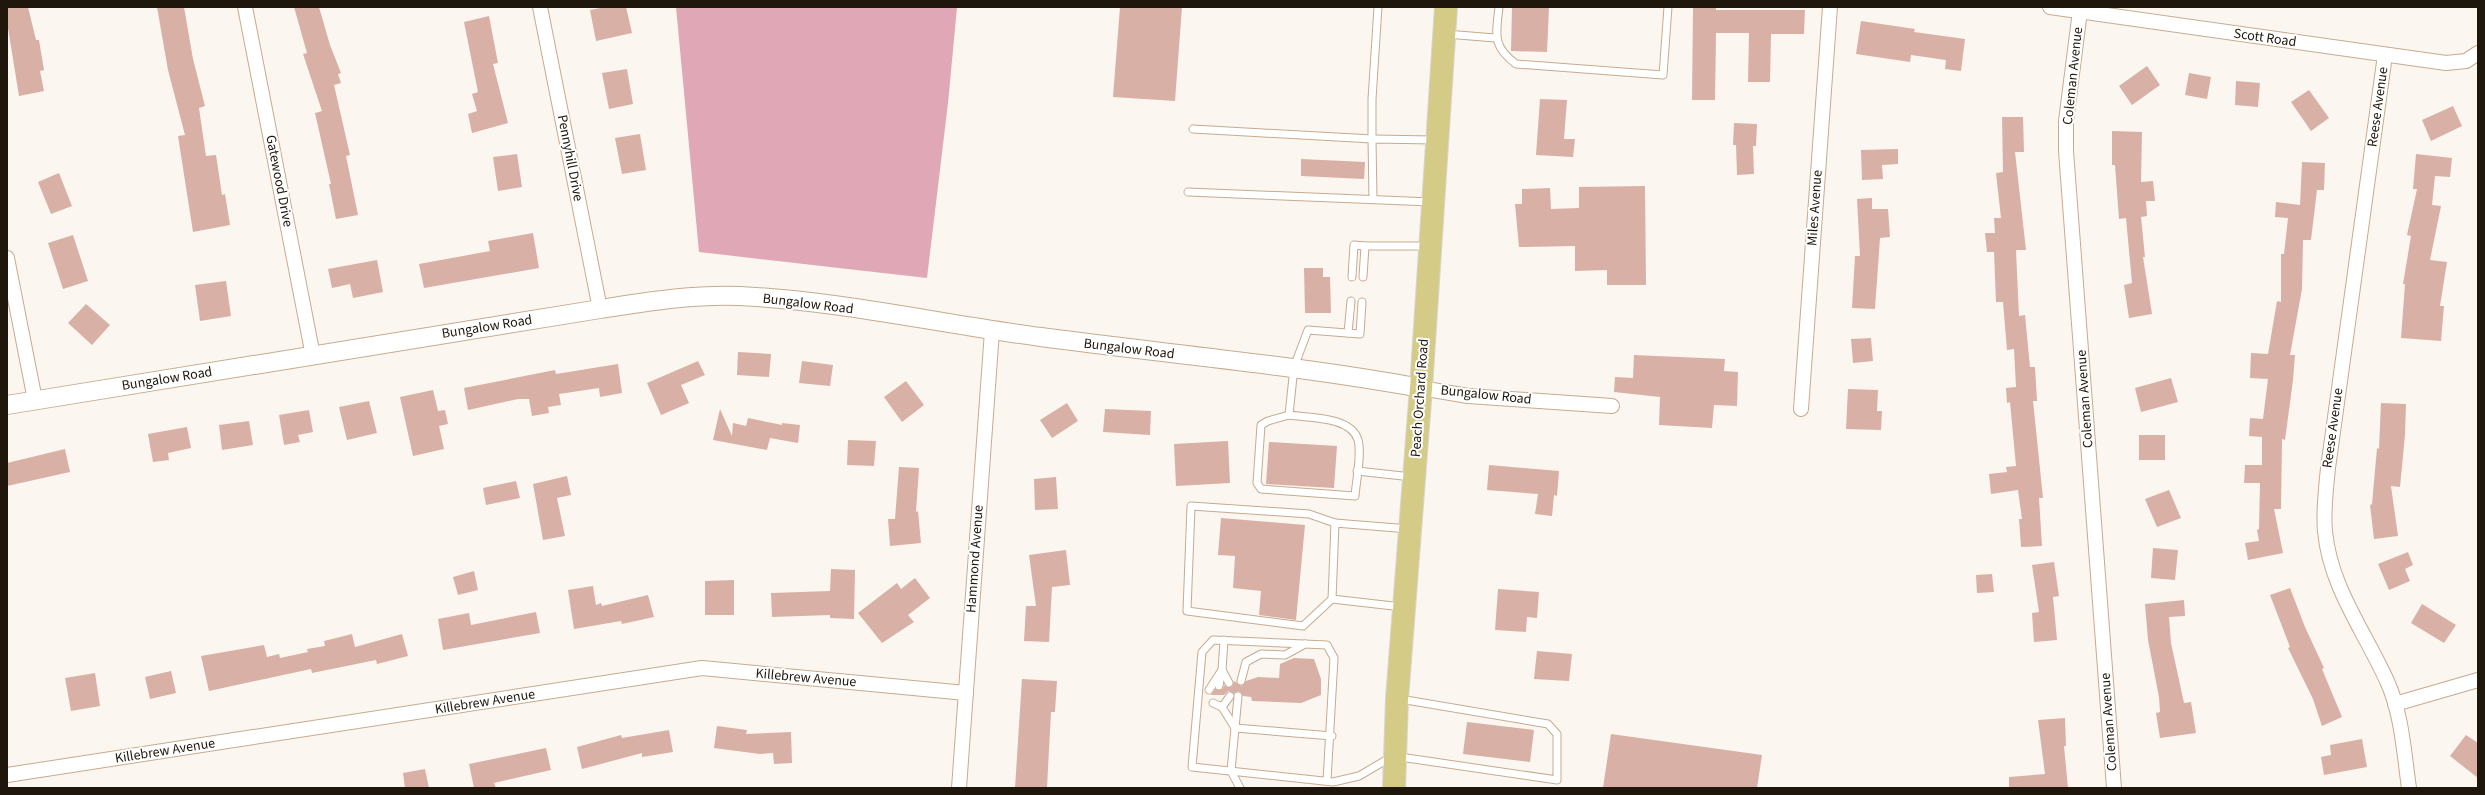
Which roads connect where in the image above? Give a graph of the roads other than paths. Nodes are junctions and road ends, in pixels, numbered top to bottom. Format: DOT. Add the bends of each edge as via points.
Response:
graph roads {
  1 [pos="245,7"];
  2 [pos="540,7"];
  3 [pos="1378,7"];
  4 [pos="1446,7"];
  5 [pos="1500,7"];
  6 [pos="1668,7"];
  7 [pos="1830,7"];
  8 [pos="2050,7"];
  9 [pos="2080,11"];
  10 [pos="1444,34"];
  11 [pos="1495,38"];
  12 [pos="2478,54"];
  13 [pos="2385,55"];
  14 [pos="1193,129"];
  15 [pos="1372,139"];
  16 [pos="1437,140"];
  17 [pos="1188,192"];
  18 [pos="1373,198"];
  19 [pos="1434,202"];
  20 [pos="1365,246"];
  21 [pos="1431,246"];
  22 [pos="7,258"];
  23 [pos="1352,277"];
  24 [pos="1363,277"];
  25 [pos="1351,301"];
  26 [pos="1362,302"];
  27 [pos="600,309"];
  28 [pos="992,331"];
  29 [pos="1348,333"];
  30 [pos="313,356"];
  31 [pos="1294,367"];
  32 [pos="1421,388"];
  33 [pos="35,400"];
  34 [pos="7,405"];
  35 [pos="1612,406"];
  36 [pos="1801,409"];
  37 [pos="1289,415"];
  38 [pos="1357,471"];
  39 [pos="1414,477"];
  40 [pos="1335,523"];
  41 [pos="1410,529"];
  42 [pos="1332,599"];
  43 [pos="1404,608"];
  44 [pos="1224,640"];
  45 [pos="1305,644"];
  46 [pos="1222,670"];
  47 [pos="2478,680"];
  48 [pos="1241,681"];
  49 [pos="1229,683"];
  50 [pos="1219,686"];
  51 [pos="1209,690"];
  52 [pos="966,693"];
  53 [pos="1230,696"];
  54 [pos="1238,696"];
  55 [pos="1397,699"];
  56 [pos="1213,702"];
  57 [pos="1222,703"];
  58 [pos="2395,704"];
  59 [pos="1235,728"];
  60 [pos="1332,736"];
  61 [pos="1393,756"];
  62 [pos="1231,771"];
  63 [pos="7,775"];
  64 [pos="1330,781"];
  65 [pos="1557,784"];
  66 [pos="959,788"];
  67 [pos="1240,788"];
  68 [pos="1341,788"];
  69 [pos="1394,788"];
  70 [pos="2114,788"];
  71 [pos="2409,788"];
  1 -- 30 [label="street, Gatewood Drive"];
  2 -- 27 [label="street, Pennyhill Drive"];
  3 -- 15 [label="lane"];
  4 -- 10 [label="main road, Peach Orchard Road"];
  5 -- 11 [label="lane"];
  6 -- 11 [label="lane" via="1663,75 1516,64 1503,55"];
  7 -- 36 [label="street, Miles Avenue"];
  8 -- 9 [label="street, Scott Road"];
  9 -- 13 [label="street, Scott Road"];
  9 -- 70 [label="street, Coleman Avenue" via="2067,113 2066,151"];
  10 -- 11 [label="lane"];
  10 -- 16 [label="main road, Peach Orchard Road"];
  12 -- 13 [label="street, Scott Road" via="2457,63"];
  13 -- 58 [label="street, Reese Avenue" via="2328,468 2325,531 2339,589 2388,682"];
  14 -- 15 [label="lane"];
  15 -- 16 [label="lane"];
  15 -- 18 [label="lane"];
  16 -- 19 [label="main road, Peach Orchard Road"];
  17 -- 18 [label="lane"];
  18 -- 19 [label="lane"];
  19 -- 21 [label="main road, Peach Orchard Road"];
  20 -- 21 [label="lane"];
  20 -- 23 [label="lane" via="1354,245"];
  20 -- 24 [label="lane"];
  21 -- 32 [label="main road, Peach Orchard Road"];
  22 -- 33 [label="street"];
  25 -- 29 [label="lane"];
  26 -- 29 [label="lane" via="1360,334"];
  27 -- 28 [label="street, Bungalow Road" via="671,298 739,296 797,301"];
  27 -- 30 [label="street, Bungalow Road"];
  28 -- 31 [label="street, Bungalow Road" via="1176,355"];
  28 -- 52 [label="street, Hammond Avenue"];
  29 -- 31 [label="lane" via="1308,330"];
  30 -- 33 [label="street, Bungalow Road"];
  31 -- 32 [label="street, Bungalow Road"];
  31 -- 37 [label="lane"];
  32 -- 35 [label="street, Bungalow Road" via="1468,396"];
  32 -- 39 [label="main road, Peach Orchard Road"];
  33 -- 34 [label="street, Bungalow Road"];
  37 -- 38 [label="lane" via="1340,423 1353,430 1358,440"];
  37 -- 38 [label="lane" via="1268,420 1261,425 1257,483 1261,489 1355,496"];
  38 -- 39 [label="lane"];
  39 -- 41 [label="main road, Peach Orchard Road"];
  40 -- 41 [label="lane"];
  40 -- 42 [label="lane"];
  40 -- 42 [label="lane" via="1309,514 1191,506 1187,610 1303,626"];
  41 -- 43 [label="main road, Peach Orchard Road"];
  42 -- 43 [label="lane"];
  43 -- 55 [label="main road, Peach Orchard Road"];
  44 -- 45 [label="lane"];
  44 -- 46 [label="lane"];
  44 -- 62 [label="lane" via="1213,640 1202,652 1192,767"];
  45 -- 48 [label="lane" via="1286,655 1261,654 1246,662"];
  45 -- 60 [label="lane" via="1327,645 1334,658"];
  46 -- 49 [label="lane"];
  46 -- 50 [label="lane"];
  46 -- 51 [label="lane"];
  47 -- 58 [label="street"];
  52 -- 63 [label="street, Killebrew Avenue" via="702,668"];
  52 -- 66 [label="street, Hammond Avenue"];
  53 -- 57 [label="lane"];
  54 -- 59 [label="lane"];
  55 -- 61 [label="main road, Peach Orchard Road"];
  55 -- 65 [label="lane" via="1548,724 1557,734"];
  56 -- 57 [label="lane"];
  57 -- 59 [label="lane"];
  58 -- 71 [label="street, Reese Avenue"];
  59 -- 60 [label="lane"];
  59 -- 62 [label="lane"];
  60 -- 64 [label="lane"];
  61 -- 64 [label="lane" via="1359,776"];
  61 -- 65 [label="lane"];
  61 -- 69 [label="main road, Peach Orchard Road"];
  62 -- 64 [label="lane"];
  62 -- 67 [label="lane"];
  64 -- 68 [label="lane"];
}
